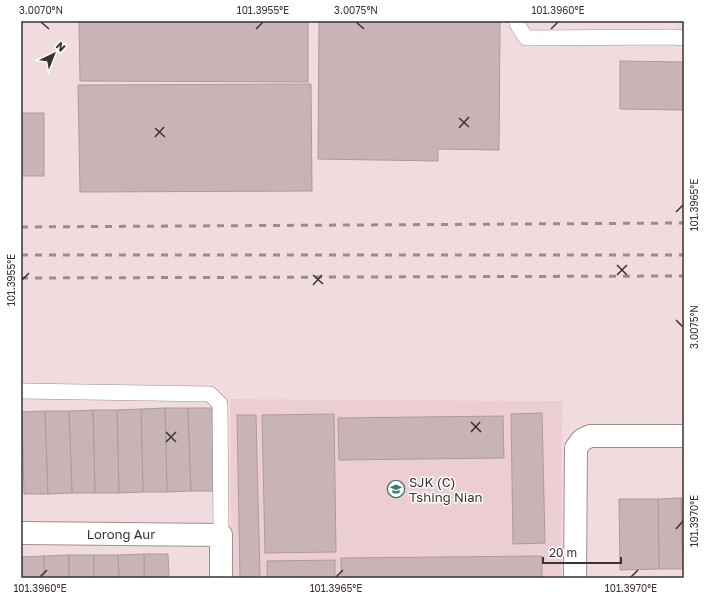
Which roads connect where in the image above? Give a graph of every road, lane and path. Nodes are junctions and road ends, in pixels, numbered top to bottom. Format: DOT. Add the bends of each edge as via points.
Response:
graph roads {
  1 [pos="517,21"];
  2 [pos="684,38"];
  3 [pos="21,391"];
  4 [pos="684,436"];
  5 [pos="21,533"];
  6 [pos="221,535"];
  7 [pos="221,578"];
  8 [pos="575,578"];
  1 -- 2 [label="lane" via="526,38"];
  3 -- 6 [label="lane" via="210,394 220,404"];
  4 -- 8 [label="street" via="590,436 582,440 576,448"];
  5 -- 6 [label="street, Lorong Aur"];
  6 -- 7 [label="street"];
}
